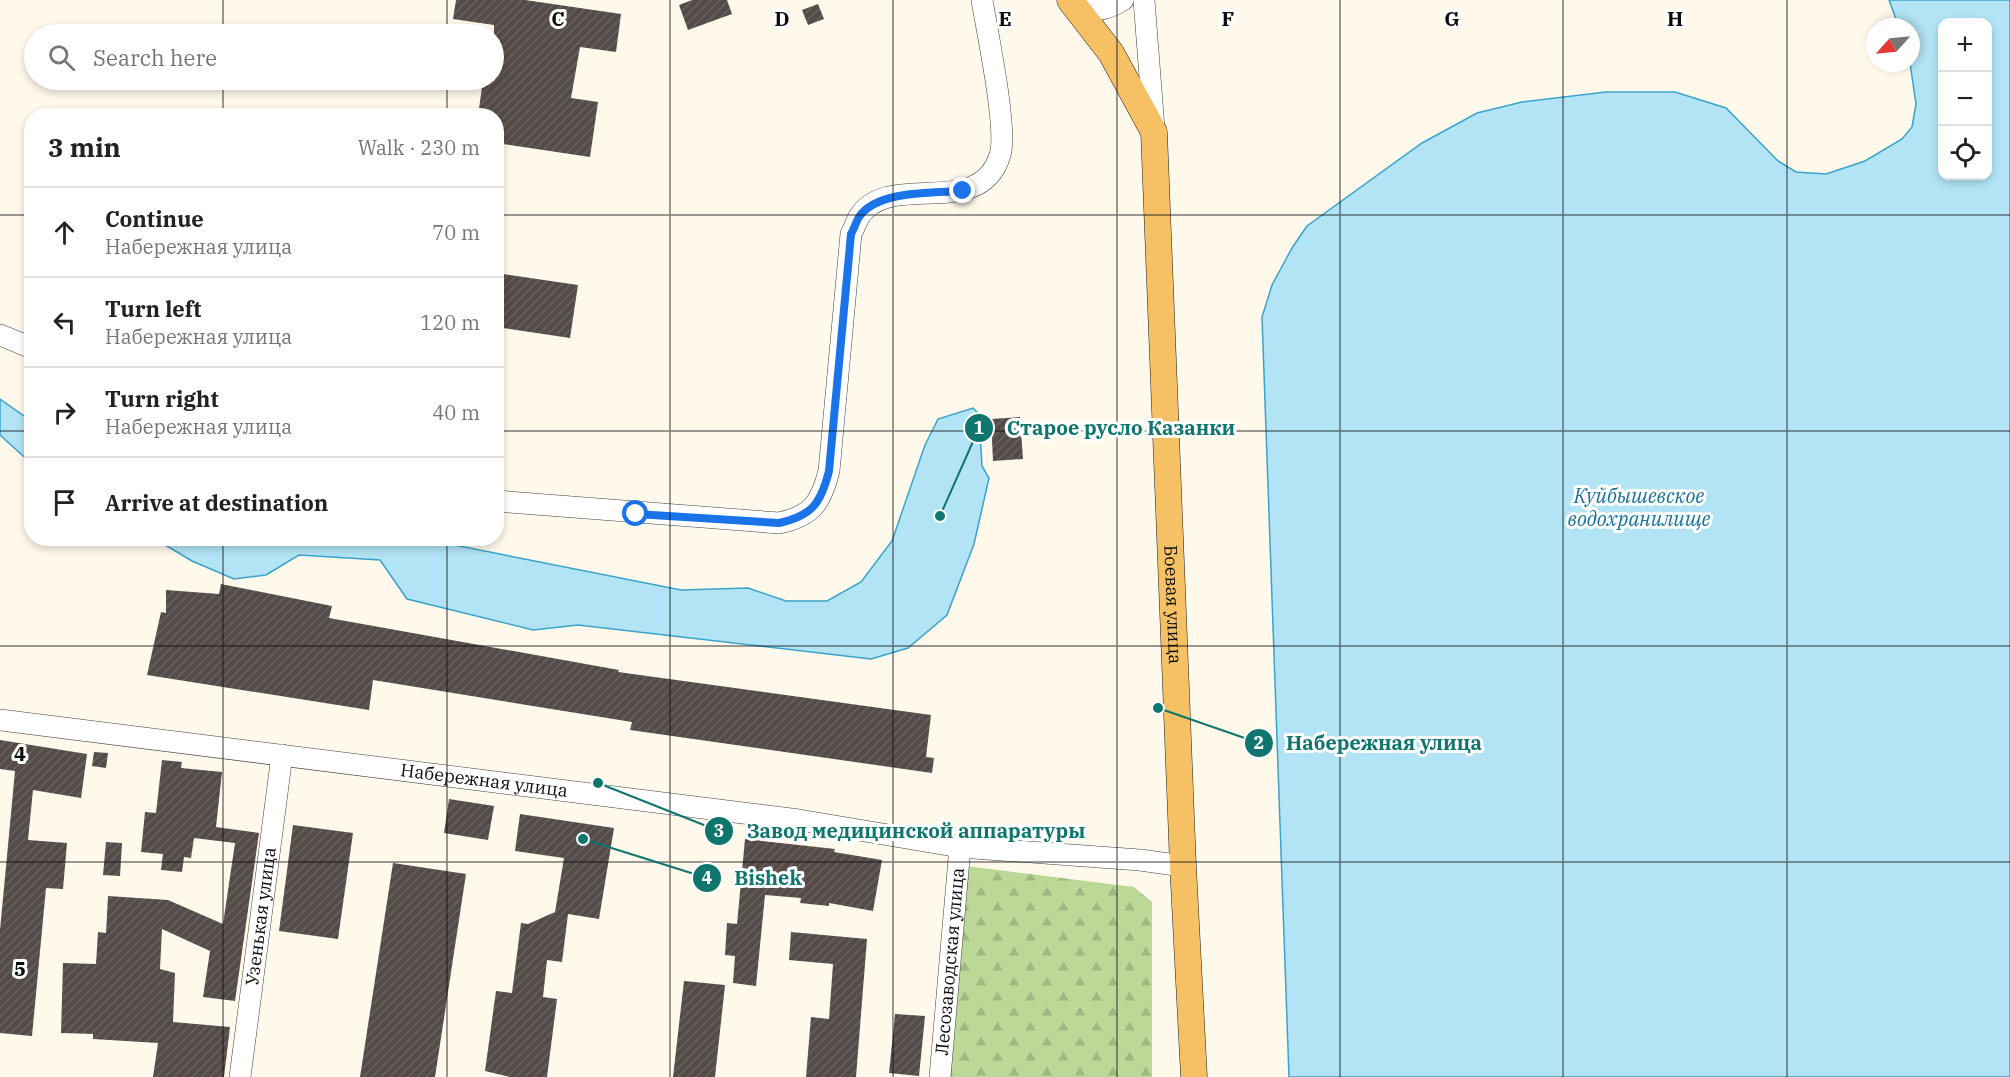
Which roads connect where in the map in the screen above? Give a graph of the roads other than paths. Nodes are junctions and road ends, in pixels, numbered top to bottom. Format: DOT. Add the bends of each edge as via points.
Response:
graph roads {
  1 [pos="982,0"];
  2 [pos="1124,0"];
  3 [pos="1144,0"];
  4 [pos="1073,3"];
  5 [pos="1154,132"];
  6 [pos="0,335"];
  7 [pos="24,345"];
  8 [pos="504,502"];
  9 [pos="0,720"];
  10 [pos="282,755"];
  11 [pos="960,847"];
  12 [pos="1183,866"];
  13 [pos="240,1077"];
  14 [pos="940,1077"];
  15 [pos="1194,1077"];
  1 -- 8 [label="street" via="1002,131 1001,153 980,183 963,191 896,196 874,204 859,216 851,234 829,471 823,495 813,508 797,519 779,523"];
  2 -- 4 [label="street" via="1093,11"];
  3 -- 5 [label="street"];
  4 -- 5 [label="main road" via="1111,53"];
  5 -- 12 [label="main road, Боевая улица"];
  6 -- 7 [label="street"];
  9 -- 10 [label="street, Набережная улица"];
  10 -- 11 [label="street, Набережная улица" via="798,820"];
  10 -- 13 [label="street, Узенькая улица"];
  11 -- 12 [label="street, Набережная улица"];
  11 -- 14 [label="street, Лесозаводская улица"];
  12 -- 15 [label="main road, Боевая улица"];
}
